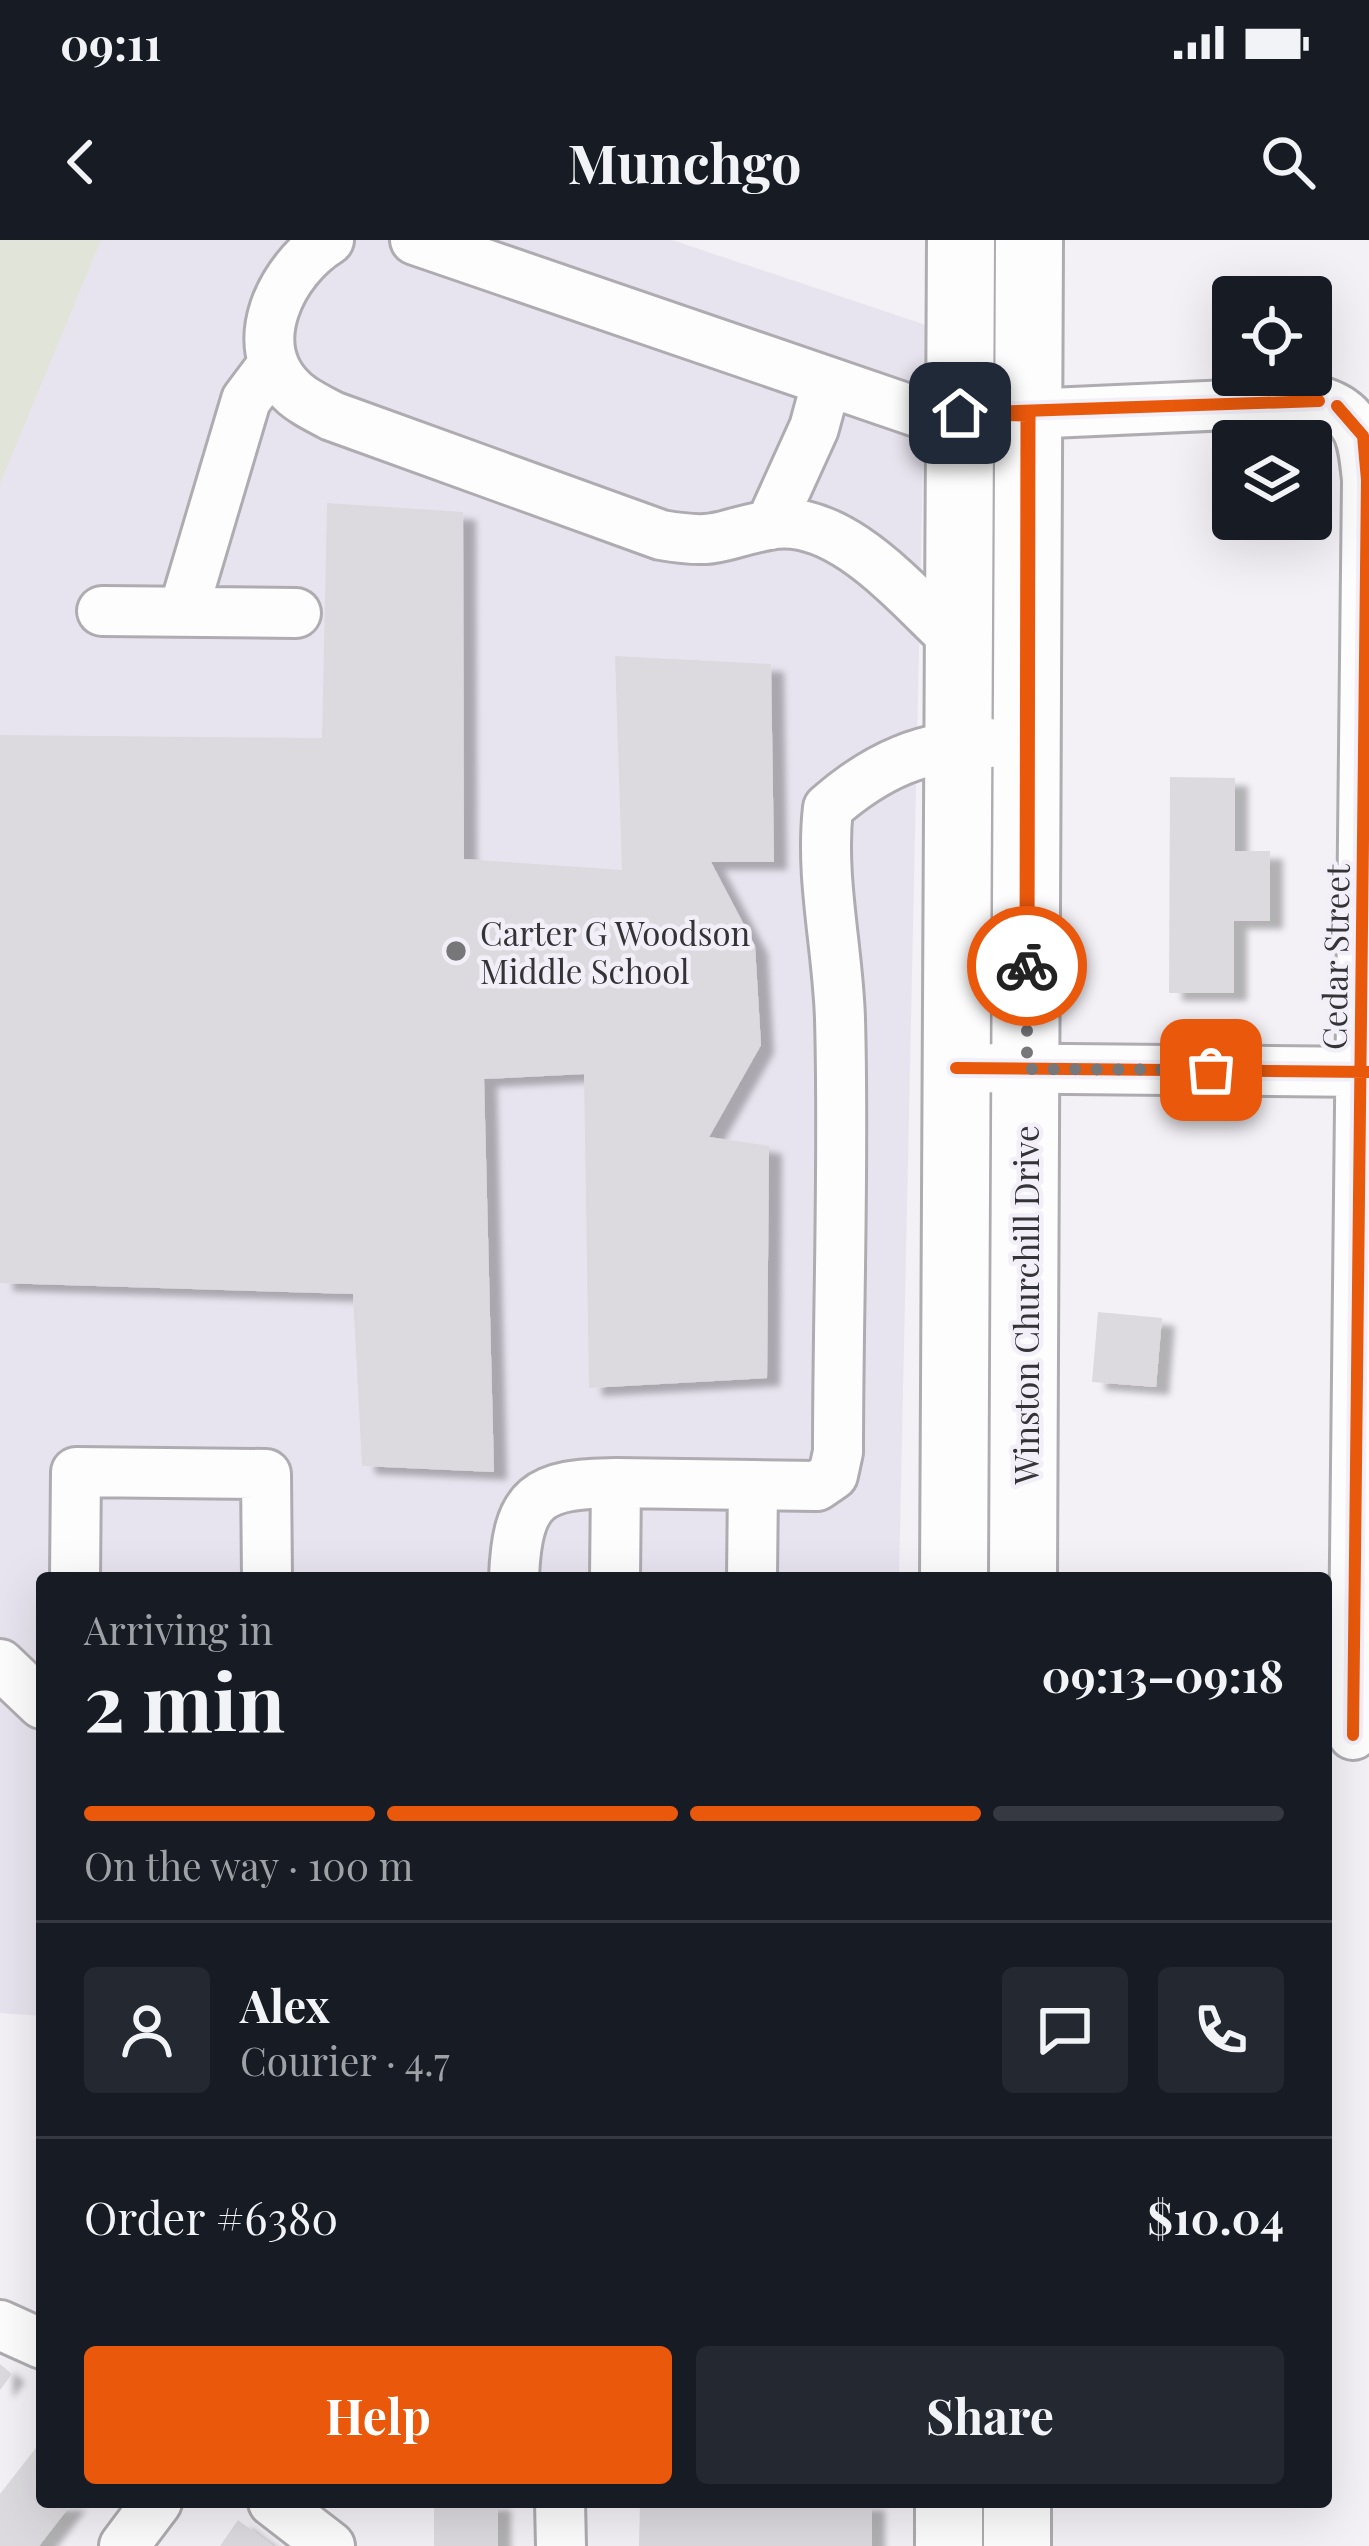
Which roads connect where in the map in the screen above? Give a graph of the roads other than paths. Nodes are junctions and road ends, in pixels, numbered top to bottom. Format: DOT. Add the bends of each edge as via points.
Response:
graph roads {
  1 [pos="329,240"];
  2 [pos="415,240"];
  3 [pos="961,240"];
  4 [pos="1029,240"];
  5 [pos="273,364"];
  6 [pos="826,384"];
  7 [pos="960,413"];
  8 [pos="1028,414"];
  9 [pos="770,525"];
  10 [pos="102,610"];
  11 [pos="183,612"];
  12 [pos="296,613"];
  13 [pos="959,643"];
  14 [pos="1028,742"];
  15 [pos="958,744"];
  16 [pos="956,1068"];
  17 [pos="1027,1069"];
  18 [pos="1364,1072"];
  19 [pos="616,1483"];
  20 [pos="753,1485"];
  21 [pos="75,1572"];
  22 [pos="267,1572"];
  23 [pos="515,1572"];
  24 [pos="615,1572"];
  25 [pos="752,1572"];
  26 [pos="954,1572"];
  27 [pos="1023,1572"];
  28 [pos="0,1664"];
  29 [pos="36,1698"];
  30 [pos="1349,1735"];
  31 [pos="0,2325"];
  32 [pos="36,2341"];
  33 [pos="152,2508"];
  34 [pos="281,2508"];
  35 [pos="560,2508"];
  36 [pos="949,2508"];
  37 [pos="1017,2508"];
  38 [pos="124,2546"];
  39 [pos="330,2546"];
  40 [pos="561,2546"];
  41 [pos="949,2546"];
  42 [pos="1017,2546"];
  1 -- 5 [label="street" via="283,290 268,330"];
  2 -- 6 [label="street"];
  3 -- 7 [label="highway, Winston Churchill Drive"];
  4 -- 8 [label="highway, Winston Churchill Drive"];
  5 -- 9 [label="street" via="292,392 332,416 661,535 706,543"];
  5 -- 11 [label="street" via="246,400"];
  6 -- 7 [label="street" via="898,409"];
  6 -- 9 [label="street"];
  7 -- 8 [label="street"];
  7 -- 13 [label="highway, Winston Churchill Drive"];
  8 -- 14 [label="highway, Winston Churchill Drive"];
  8 -- 18 [label="street, Cedar Street" via="1328,404 1363,436"];
  9 -- 13 [label="street" via="830,536"];
  10 -- 11 [label="street"];
  11 -- 12 [label="street"];
  13 -- 15 [label="highway, Winston Churchill Drive"];
  14 -- 15 [label="street"];
  14 -- 17 [label="highway, Winston Churchill Drive"];
  15 -- 16 [label="highway, Winston Churchill Drive"];
  15 -- 20 [label="street" via="904,756 829,808 823,851 840,1019 838,1452 833,1474 817,1486"];
  16 -- 17 [label="street"];
  16 -- 26 [label="highway, Winston Churchill Drive"];
  17 -- 18 [label="street"];
  17 -- 27 [label="highway, Winston Churchill Drive"];
  18 -- 30 [label="street, Cedar Street"];
  19 -- 20 [label="street"];
  19 -- 23 [label="street" via="560,1484 540,1494 519,1520"];
  19 -- 24 [label="street"];
  20 -- 25 [label="street"];
  21 -- 22 [label="street" via="76,1472 100,1472 266,1474"];
  28 -- 29 [label="street"];
  31 -- 32 [label="street"];
  33 -- 38 [label="street"];
  34 -- 39 [label="street"];
  35 -- 40 [label="street"];
  36 -- 41 [label="highway"];
  37 -- 42 [label="highway"];
}
